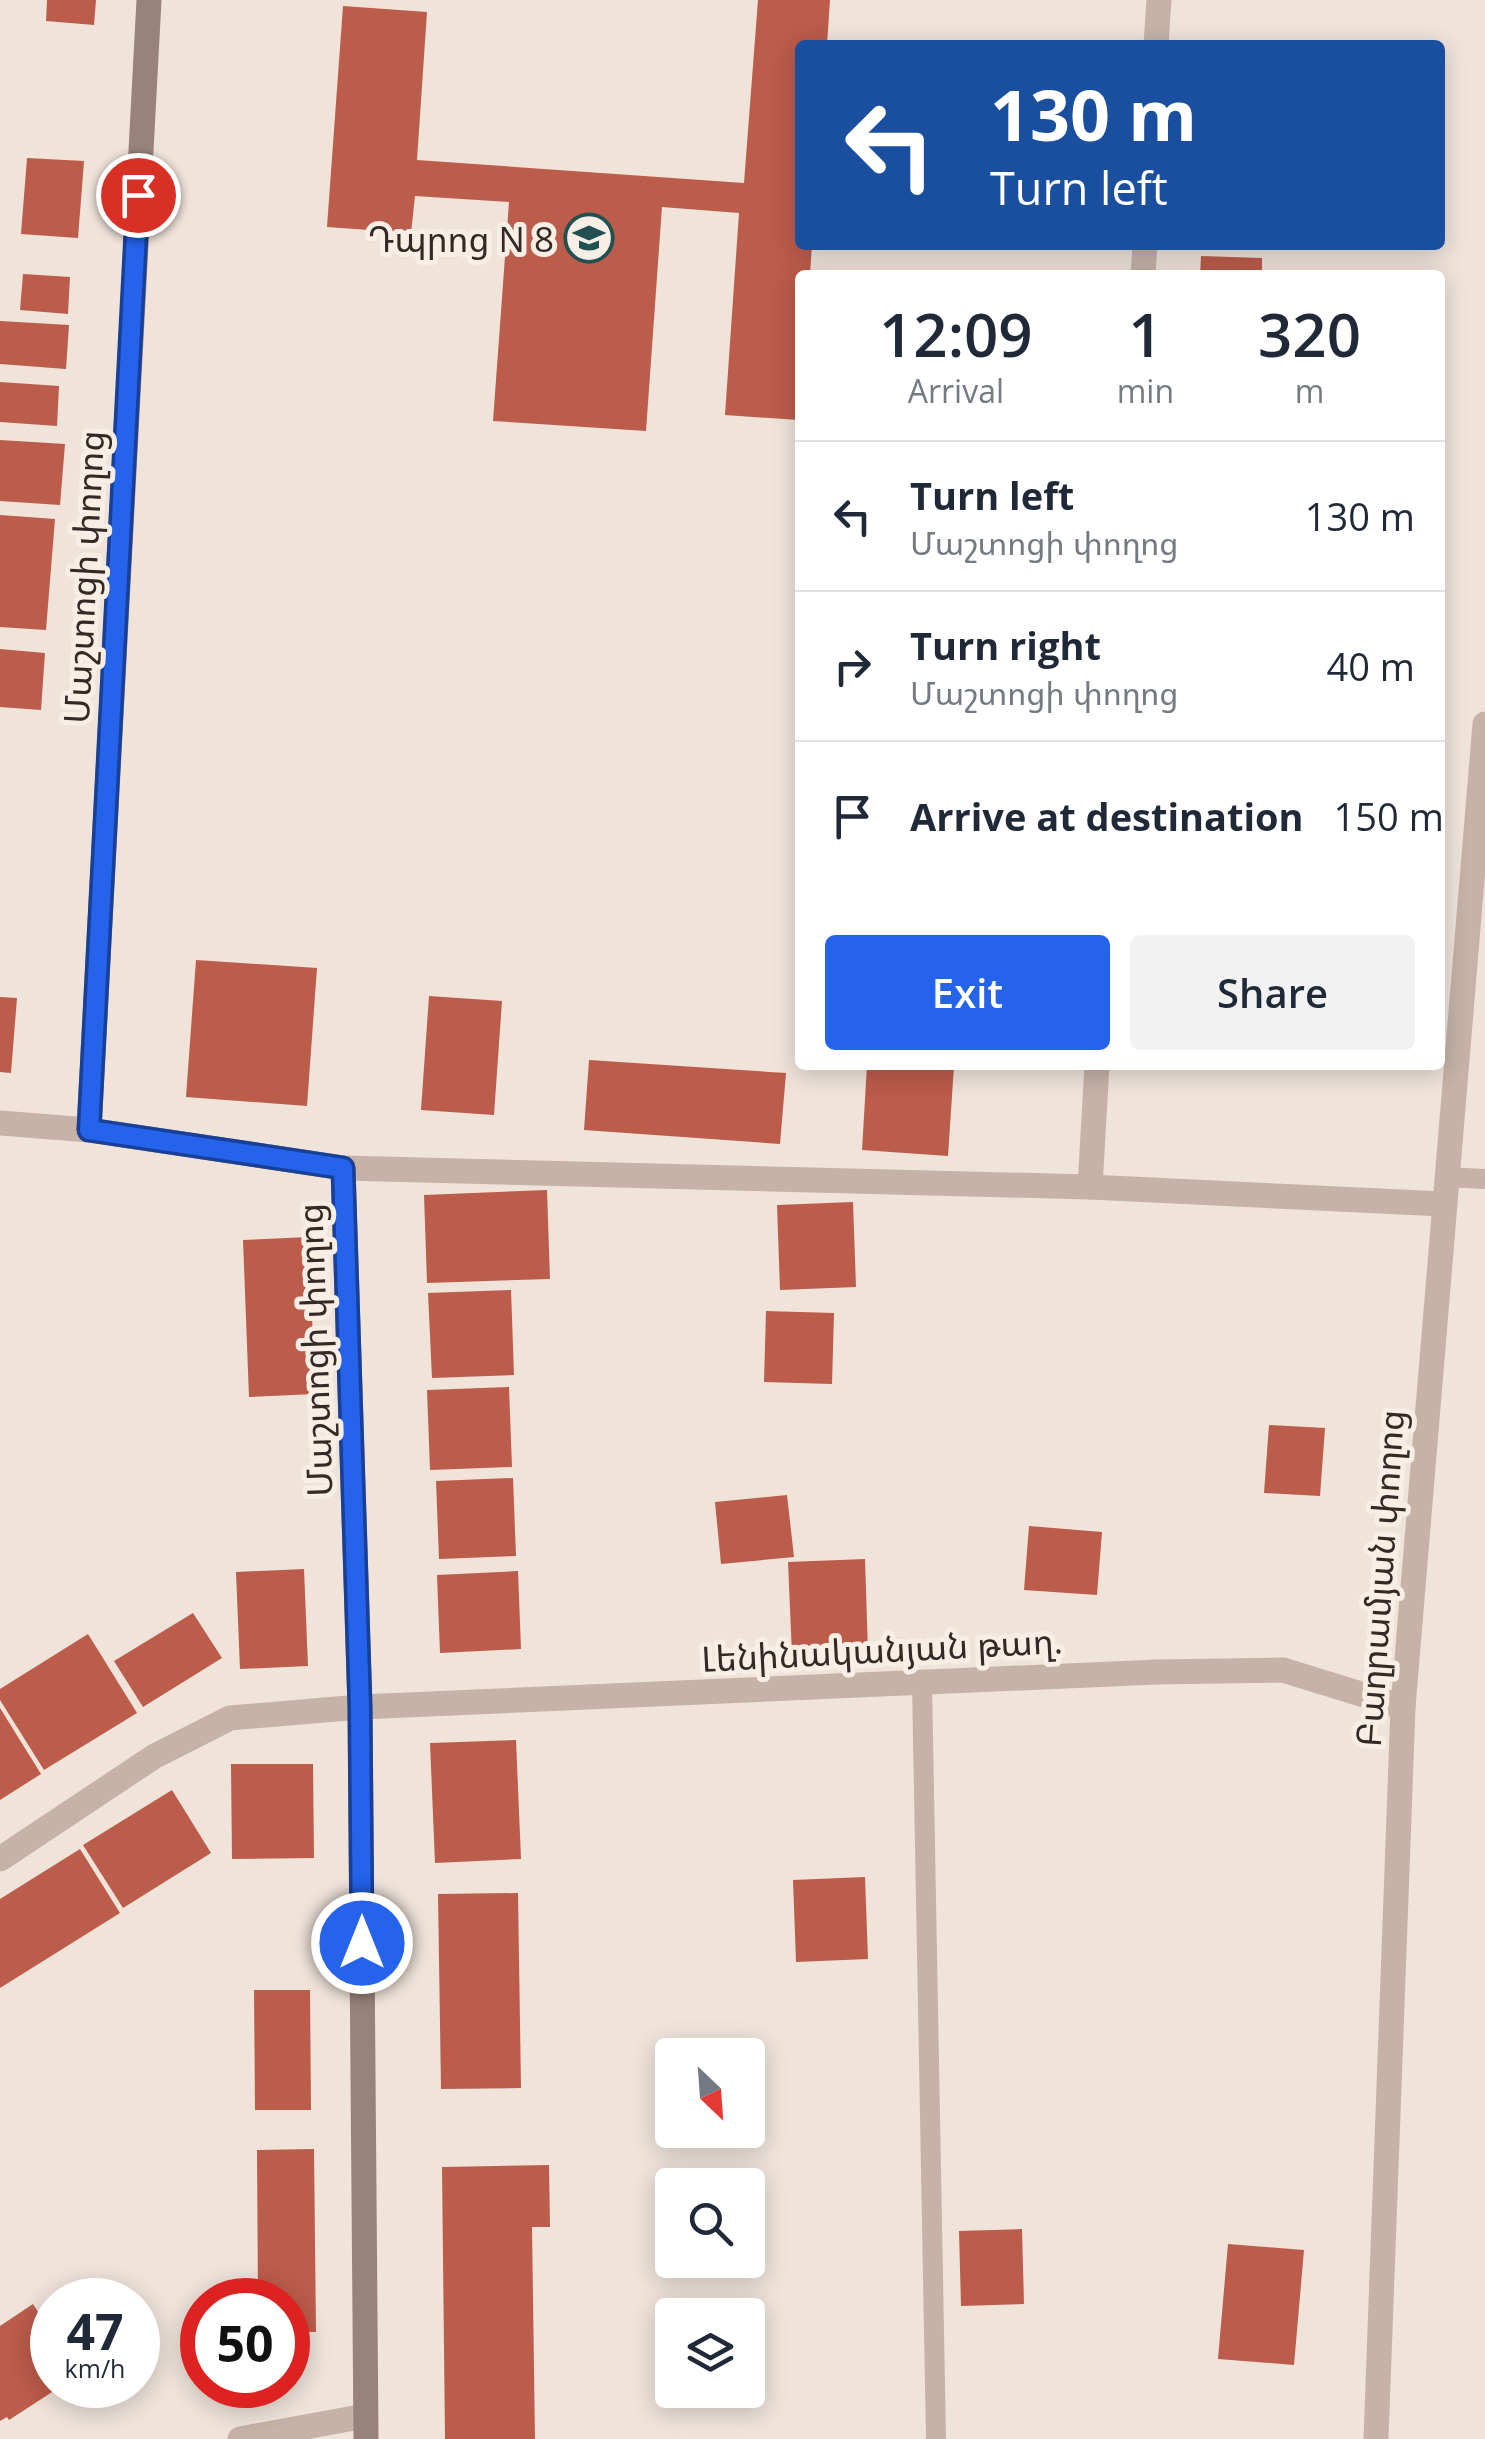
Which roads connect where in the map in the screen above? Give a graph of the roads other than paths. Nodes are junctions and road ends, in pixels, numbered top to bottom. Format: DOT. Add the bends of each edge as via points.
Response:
graph roads {
  1 [pos="149,0"];
  2 [pos="1159,0"];
  3 [pos="1156,40"];
  4 [pos="1485,724"];
  5 [pos="1097,1070"];
  6 [pos="0,1123"];
  7 [pos="89,1130"];
  8 [pos="343,1168"];
  9 [pos="1446,1177"];
  10 [pos="1485,1180"];
  11 [pos="1090,1187"];
  12 [pos="1443,1204"];
  13 [pos="922,1683"];
  14 [pos="360,1707"];
  15 [pos="1403,1707"];
  16 [pos="0,1859"];
  17 [pos="366,2427"];
  18 [pos="240,2439"];
  19 [pos="936,2439"];
  20 [pos="1376,2439"];
  1 -- 7 [label="main road, Մաշտոցի փողոց"];
  2 -- 3 [label="street"];
  4 -- 9 [label="street, Բաղրամյան փողոց"];
  5 -- 11 [label="street"];
  6 -- 7 [label="street"];
  7 -- 8 [label="main road, Մաշտոցի փողոց"];
  8 -- 11 [label="street"];
  8 -- 14 [label="main road, Մաշտոցի փողոց"];
  9 -- 10 [label="lane"];
  9 -- 12 [label="street, Բաղրամյան փողոց"];
  11 -- 12 [label="street"];
  12 -- 15 [label="street, Բաղրամյան փողոց"];
  13 -- 14 [label="street, Լենինականյան թաղ."];
  13 -- 15 [label="street, Լենինականյան թաղ." via="1284,1670"];
  13 -- 19 [label="lane"];
  14 -- 16 [label="street, Լենինականյան թաղ." via="230,1718 154,1756"];
  14 -- 17 [label="main road, Մաշտոցի փողոց"];
  15 -- 20 [label="street, Բաղրամյան փողոց"];
  17 -- 18 [label="street"];
}
